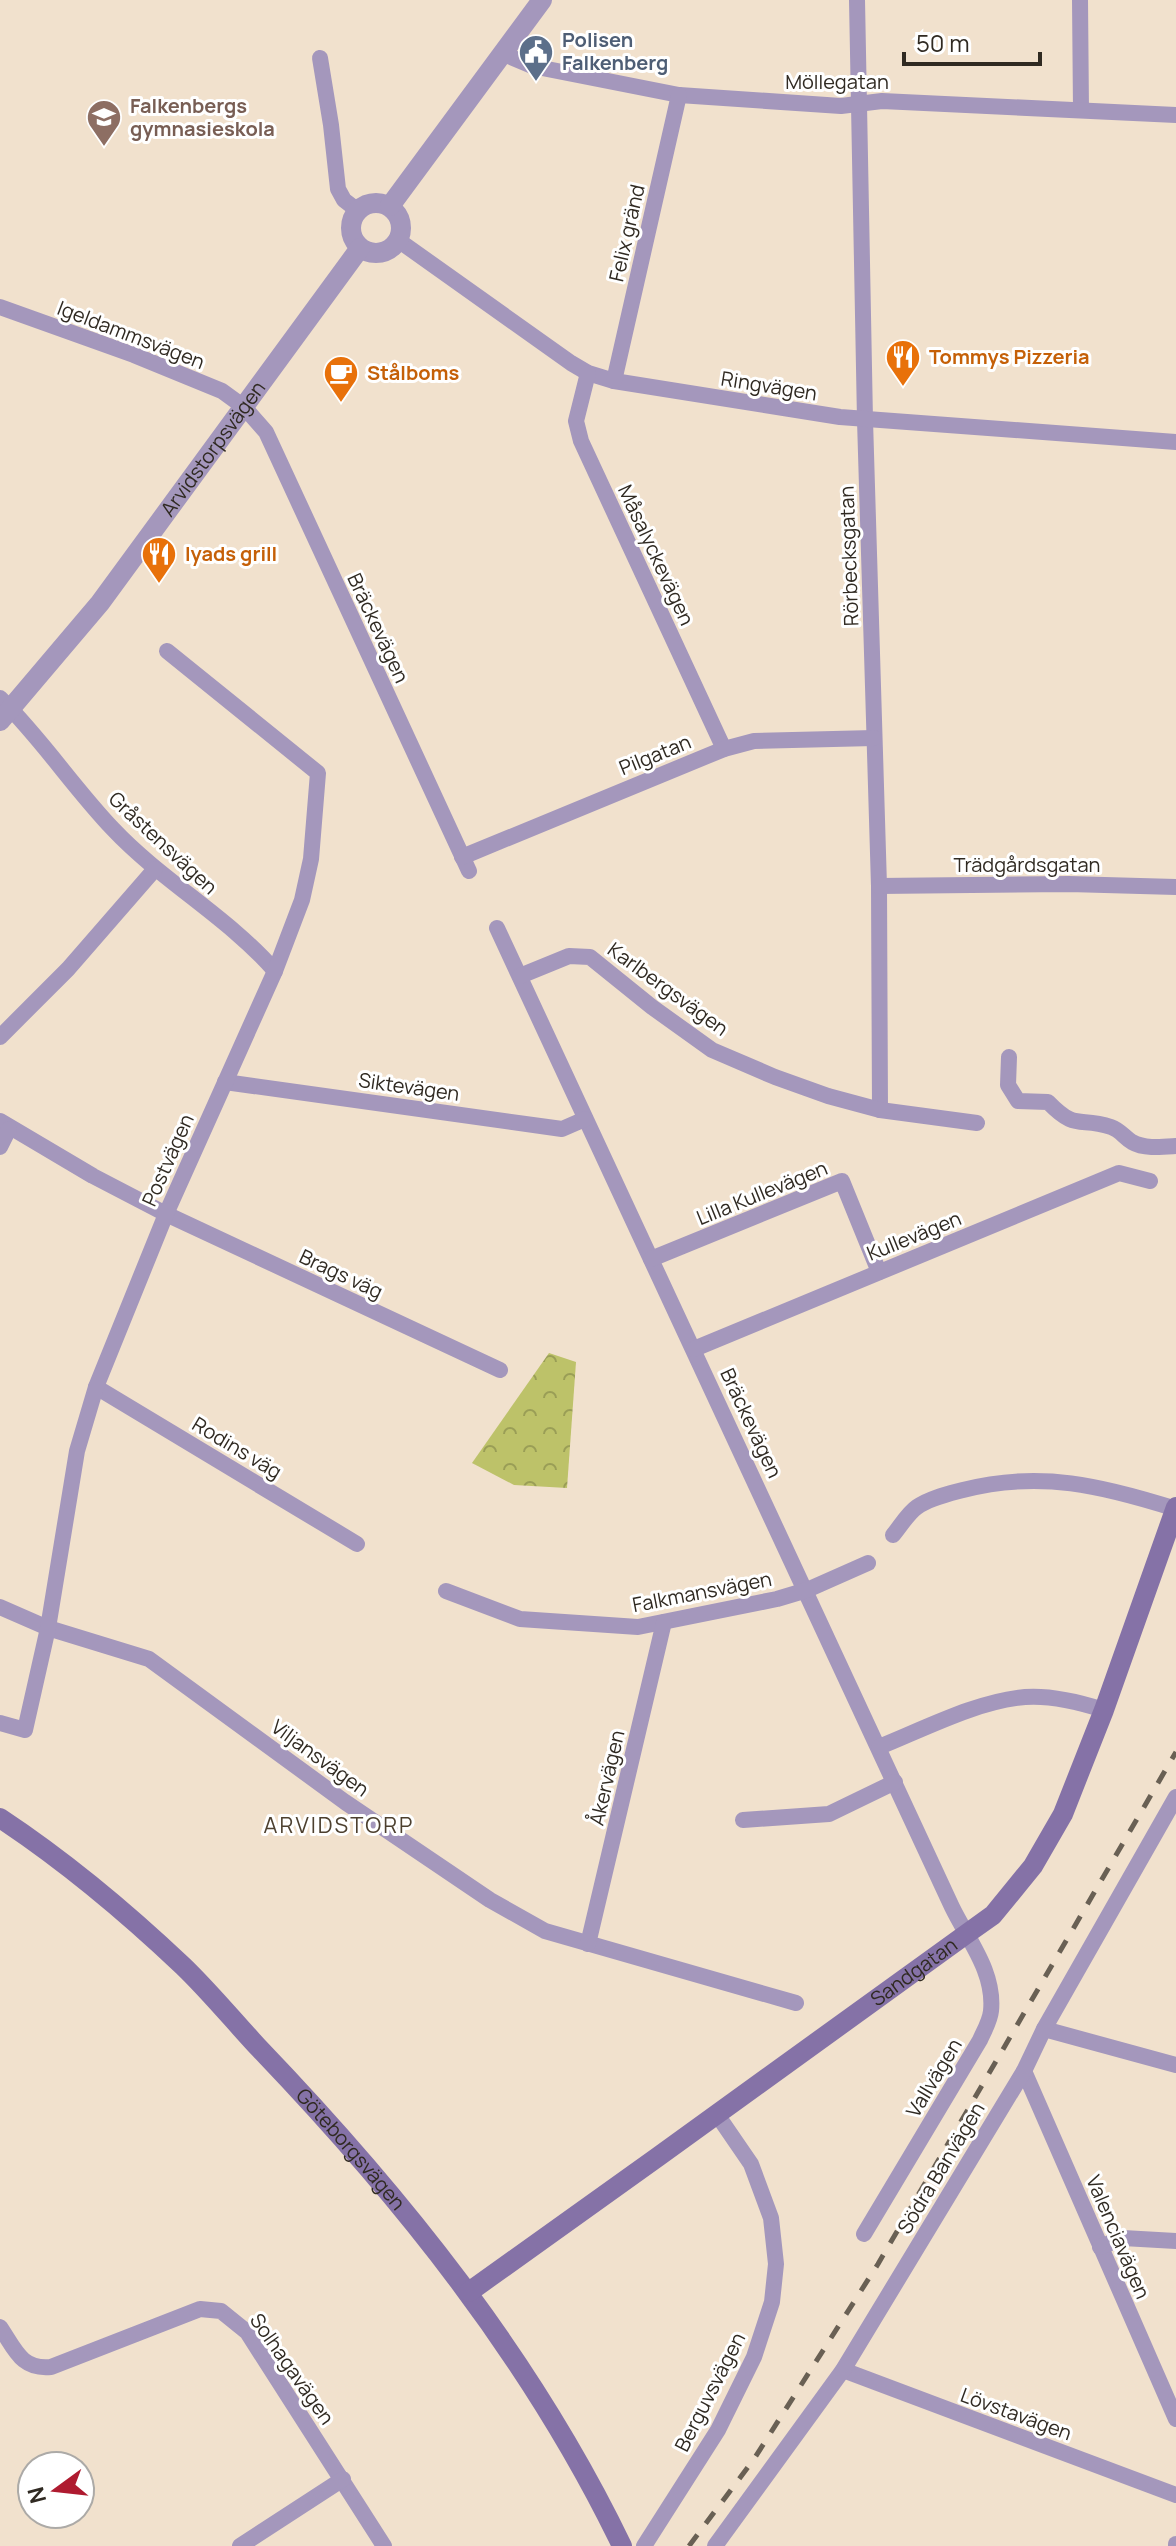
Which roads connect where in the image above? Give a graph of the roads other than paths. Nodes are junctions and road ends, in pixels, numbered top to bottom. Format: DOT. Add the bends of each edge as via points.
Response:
graph roads {
  1 [pos="542,0"];
  2 [pos="857,0"];
  3 [pos="1080,0"];
  4 [pos="504,54"];
  5 [pos="320,58"];
  6 [pos="679,95"];
  7 [pos="859,103"];
  8 [pos="1081,110"];
  9 [pos="1176,115"];
  10 [pos="390,206"];
  11 [pos="357,210"];
  12 [pos="398,240"];
  13 [pos="360,248"];
  14 [pos="0,307"];
  15 [pos="588,373"];
  16 [pos="614,381"];
  17 [pos="244,407"];
  18 [pos="865,420"];
  19 [pos="1176,442"];
  20 [pos="167,651"];
  21 [pos="4,710"];
  22 [pos="874,738"];
  23 [pos="724,749"];
  24 [pos="465,864"];
  25 [pos="155,869"];
  26 [pos="879,886"];
  27 [pos="1176,887"];
  28 [pos="497,928"];
  29 [pos="275,971"];
  30 [pos="520,976"];
  31 [pos="0,1037"];
  32 [pos="1009,1057"];
  33 [pos="225,1082"];
  34 [pos="880,1110"];
  35 [pos="585,1119"];
  36 [pos="977,1123"];
  37 [pos="4,1125"];
  38 [pos="1176,1146"];
  39 [pos="0,1147"];
  40 [pos="1150,1181"];
  41 [pos="166,1214"];
  42 [pos="651,1259"];
  43 [pos="879,1272"];
  44 [pos="694,1349"];
  45 [pos="500,1370"];
  46 [pos="96,1387"];
  47 [pos="1176,1508"];
  48 [pos="893,1535"];
  49 [pos="357,1544"];
  50 [pos="868,1563"];
  51 [pos="807,1590"];
  52 [pos="446,1591"];
  53 [pos="0,1607"];
  54 [pos="664,1622"];
  55 [pos="48,1628"];
  56 [pos="1104,1710"];
  57 [pos="0,1723"];
  58 [pos="879,1747"];
  59 [pos="895,1782"];
  60 [pos="1176,1797"];
  61 [pos="0,1818"];
  62 [pos="743,1820"];
  63 [pos="965,1935"];
  64 [pos="588,1944"];
  65 [pos="796,2003"];
  66 [pos="1044,2029"];
  67 [pos="1176,2065"];
  68 [pos="1024,2071"];
  69 [pos="716,2113"];
  70 [pos="864,2234"];
  71 [pos="1176,2241"];
  72 [pos="1100,2247"];
  73 [pos="469,2292"];
  74 [pos="0,2327"];
  75 [pos="843,2370"];
  76 [pos="1176,2419"];
  77 [pos="343,2479"];
  78 [pos="1176,2495"];
  79 [pos="240,2546"];
  80 [pos="384,2546"];
  81 [pos="622,2546"];
  82 [pos="644,2546"];
  83 [pos="715,2546"];
  1 -- 4 [label="street"];
  2 -- 7 [label="street, Rörbecksgatan"];
  3 -- 8 [label="street"];
  4 -- 6 [label="street, Möllegatan" via="532,66"];
  4 -- 10 [label="street"];
  5 -- 11 [label="street" via="338,189"];
  6 -- 7 [label="street, Möllegatan"];
  6 -- 16 [label="street, Felix gränd"];
  7 -- 8 [label="street, Möllegatan"];
  7 -- 18 [label="street, Rörbecksgatan"];
  8 -- 9 [label="street, Möllegatan"];
  10 -- 11 [label="street" via="376,202"];
  10 -- 12 [label="street" via="401,225"];
  11 -- 13 [label="street" via="350,226"];
  12 -- 13 [label="street" via="385,252"];
  12 -- 15 [label="street, Ringvägen"];
  13 -- 17 [label="street, Arvidstorpsvägen"];
  14 -- 17 [label="street, Igeldammsvägen" via="222,391"];
  15 -- 16 [label="street, Ringvägen"];
  15 -- 23 [label="street, Måsalyckevägen" via="576,421 581,441"];
  16 -- 18 [label="street, Ringvägen"];
  17 -- 21 [label="street, Arvidstorpsvägen" via="100,603"];
  17 -- 24 [label="street, Bräckevägen" via="266,432"];
  18 -- 19 [label="street, Ringvägen"];
  18 -- 22 [label="street, Rörbecksgatan"];
  20 -- 29 [label="street, Postvägen" via="318,773 311,859"];
  21 -- 25 [label="street, Gråstensvägen"];
  22 -- 23 [label="street, Pilgatan" via="754,741"];
  22 -- 26 [label="street, Rörbecksgatan"];
  23 -- 24 [label="street, Pilgatan"];
  25 -- 29 [label="street, Gråstensvägen" via="260,953"];
  25 -- 31 [label="street"];
  26 -- 27 [label="street, Trädgårdsgatan"];
  26 -- 34 [label="street, Rörbecksgatan"];
  28 -- 30 [label="street, Bräckevägen"];
  29 -- 33 [label="street, Postvägen"];
  30 -- 34 [label="street, Karlbergsvägen" via="569,956 590,957 712,1050 828,1096"];
  30 -- 35 [label="street, Bräckevägen"];
  32 -- 38 [label="street" via="1008,1085 1018,1101 1048,1102 1070,1122 1105,1125 1145,1146"];
  33 -- 35 [label="street, Siktevägen" via="562,1129"];
  33 -- 41 [label="street, Postvägen"];
  34 -- 36 [label="street, Karlbergsvägen"];
  35 -- 42 [label="street, Bräckevägen"];
  37 -- 39 [label="street"];
  37 -- 41 [label="street"];
  40 -- 43 [label="street, Kullevägen" via="1119,1173"];
  41 -- 45 [label="street, Brags väg"];
  41 -- 46 [label="street, Postvägen"];
  42 -- 43 [label="street, Lilla Kullevägen" via="842,1181"];
  42 -- 44 [label="street, Bräckevägen"];
  43 -- 44 [label="street, Kullevägen"];
  44 -- 51 [label="street, Bräckevägen"];
  46 -- 49 [label="street, Rodins väg"];
  46 -- 55 [label="street, Postvägen" via="77,1451"];
  47 -- 48 [label="street" via="1107,1488 1024,1481 943,1495 916,1507"];
  47 -- 56 [label="main road, Sandgatan"];
  50 -- 51 [label="street, Falkmansvägen"];
  51 -- 54 [label="street, Falkmansvägen"];
  51 -- 58 [label="street, Bräckevägen"];
  52 -- 54 [label="street, Falkmansvägen" via="520,1619 638,1627"];
  53 -- 55 [label="street, Viljansvägen"];
  54 -- 64 [label="street, Åkervägen"];
  55 -- 57 [label="street, Postvägen" via="25,1730"];
  55 -- 64 [label="street, Viljansvägen" via="149,1659 490,1900 545,1931"];
  56 -- 58 [label="street" via="1070,1700 1026,1697 990,1703"];
  56 -- 63 [label="main road, Sandgatan" via="1063,1814 1033,1866 993,1915"];
  58 -- 59 [label="street, Bräckevägen"];
  59 -- 62 [label="street" via="829,1814"];
  59 -- 63 [label="street, Bräckevägen"];
  60 -- 66 [label="street, Södra Banvägen"];
  61 -- 73 [label="main road, Göteborgsvägen" via="42,1846 185,1968 320,2111"];
  63 -- 69 [label="main road, Sandgatan"];
  63 -- 70 [label="street, Vallvägen" via="982,1962 991,2013 975,2049"];
  64 -- 65 [label="street, Viljansvägen"];
  66 -- 67 [label="street"];
  66 -- 68 [label="street, Södra Banvägen"];
  68 -- 72 [label="street, Valenciavägen"];
  68 -- 75 [label="street, Södra Banvägen"];
  69 -- 73 [label="main road, Sandgatan"];
  69 -- 82 [label="street, Berguvsvägen" via="751,2164 771,2218 776,2264 772,2302 754,2357 718,2430"];
  71 -- 72 [label="street" via="1123,2238"];
  72 -- 76 [label="street, Valenciavägen"];
  73 -- 81 [label="main road, Göteborgsvägen" via="557,2423"];
  74 -- 77 [label="street, Solhagavägen" via="19,2356 37,2368 51,2367 200,2309 221,2311 247,2332"];
  75 -- 78 [label="street, Lövstavägen"];
  75 -- 83 [label="street, Södra Banvägen"];
  77 -- 79 [label="street"];
  77 -- 80 [label="street, Solhagavägen"];
}
